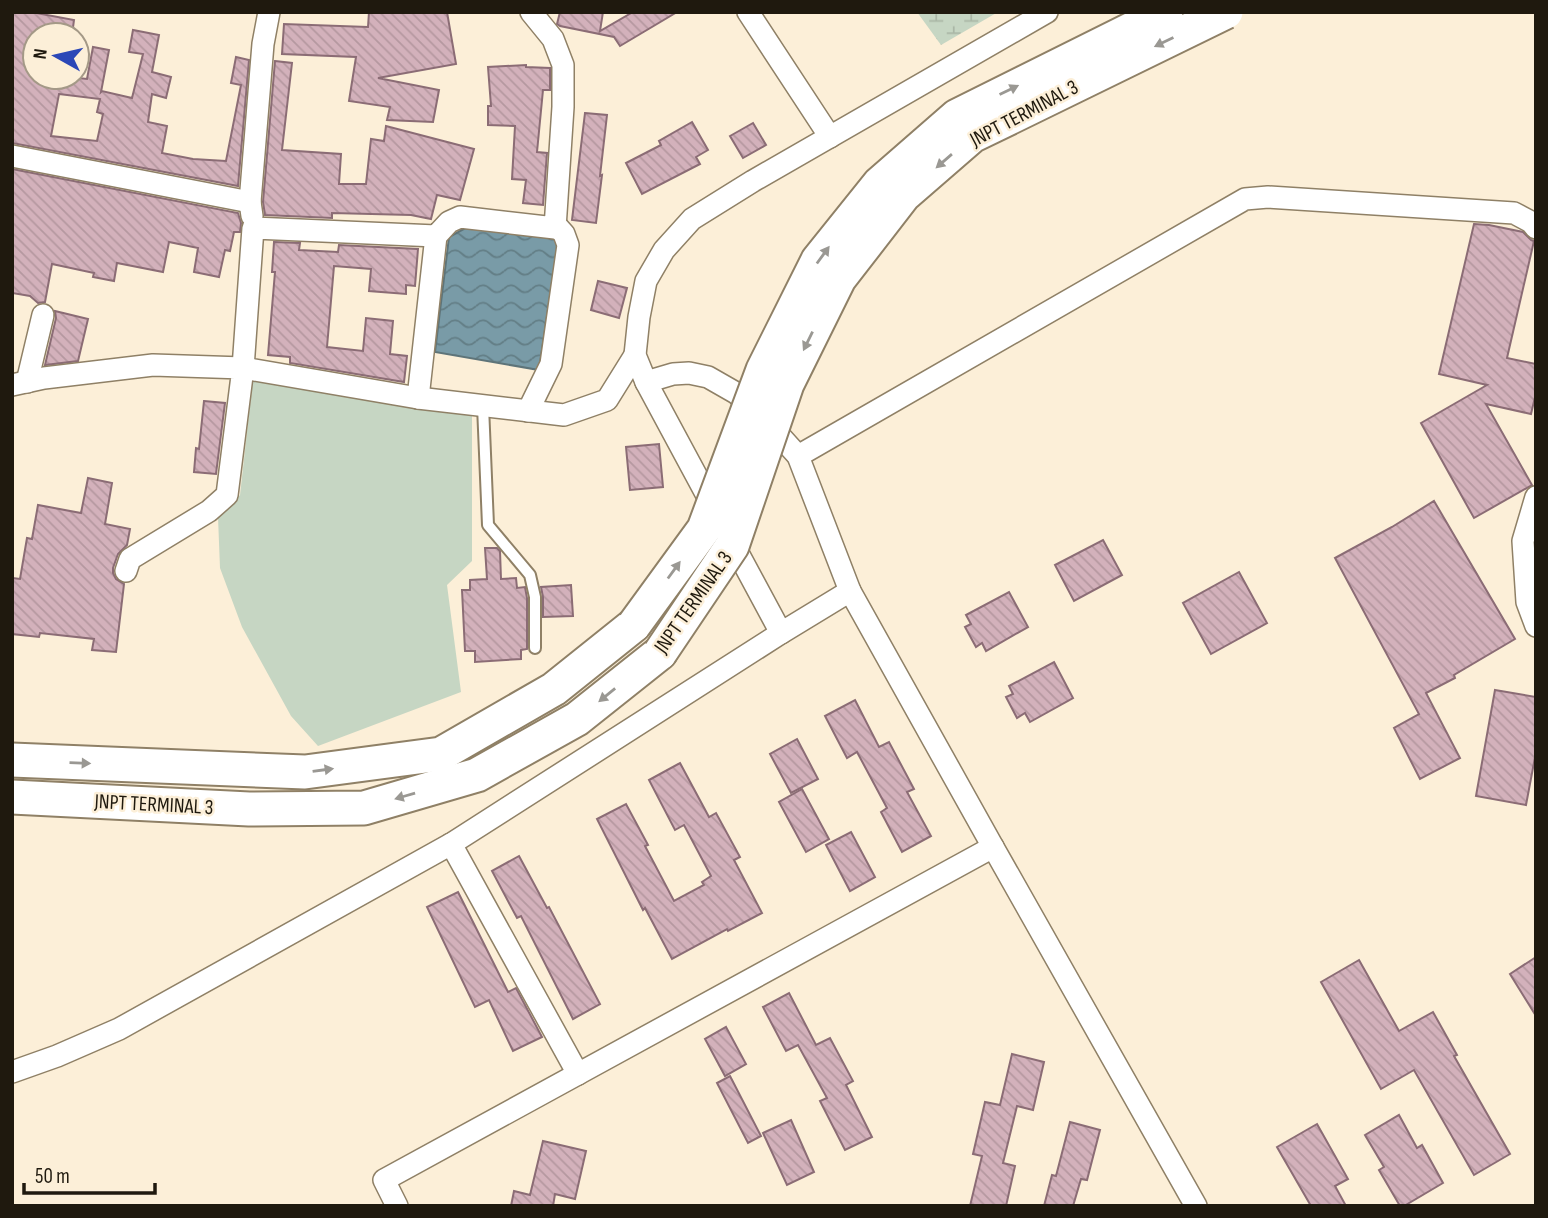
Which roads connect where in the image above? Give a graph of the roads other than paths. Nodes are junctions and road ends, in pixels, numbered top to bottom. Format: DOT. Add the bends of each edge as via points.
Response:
graph roads {
  1 [pos="269,12"];
  2 [pos="531,12"];
  3 [pos="748,12"];
  4 [pos="1047,12"];
  5 [pos="1166,12"];
  6 [pos="1226,12"];
  7 [pos="830,137"];
  8 [pos="12,156"];
  9 [pos="250,202"];
  10 [pos="555,224"];
  11 [pos="253,228"];
  12 [pos="1536,228"];
  13 [pos="436,236"];
  14 [pos="43,315"];
  15 [pos="635,355"];
  16 [pos="243,368"];
  17 [pos="646,382"];
  18 [pos="20,383"];
  19 [pos="418,398"];
  20 [pos="483,406"];
  21 [pos="528,411"];
  22 [pos="799,456"];
  23 [pos="1536,497"];
  24 [pos="126,571"];
  25 [pos="850,591"];
  26 [pos="1536,626"];
  27 [pos="781,633"];
  28 [pos="535,648"];
  29 [pos="12,760"];
  30 [pos="12,797"];
  31 [pos="451,844"];
  32 [pos="993,847"];
  33 [pos="12,1072"];
  34 [pos="578,1074"];
  35 [pos="397,1206"];
  36 [pos="1196,1206"];
  1 -- 9 [label="street"];
  2 -- 10 [label="street" via="554,35 563,65"];
  3 -- 7 [label="street"];
  4 -- 7 [label="street"];
  29 -- 5 [label="main road, JNPT TERMINAL 3, one-way, bridge" via="305,772 441,754 554,689 634,625 704,529 763,370 818,260 879,184 957,116"];
  6 -- 30 [label="main road, JNPT TERMINAL 3, one-way, bridge" via="972,136 904,195 839,279 787,384 732,546 660,653 577,719 477,775 364,808 248,809"];
  7 -- 15 [label="street" via="692,219 664,250 646,281"];
  8 -- 9 [label="street"];
  9 -- 11 [label="street"];
  10 -- 13 [label="street" via="555,228 460,217"];
  10 -- 21 [label="street" via="568,245 551,364"];
  11 -- 13 [label="street"];
  11 -- 16 [label="street"];
  12 -- 22 [label="street" via="1514,213 1245,199"];
  13 -- 19 [label="street"];
  14 -- 18 [label="street"];
  15 -- 17 [label="street"];
  15 -- 21 [label="street" via="607,400 564,415"];
  16 -- 18 [label="street" via="153,365"];
  16 -- 19 [label="street"];
  16 -- 24 [label="street" via="227,495 130,559"];
  17 -- 22 [label="street" via="673,374 708,377 736,393"];
  17 -- 27 [label="street"];
  19 -- 20 [label="street"];
  20 -- 21 [label="street"];
  20 -- 28 [label="lane" via="488,525 530,575"];
  22 -- 25 [label="street"];
  23 -- 26 [label="street" via="1523,541 1527,602"];
  25 -- 27 [label="street"];
  25 -- 32 [label="street"];
  27 -- 31 [label="street"];
  31 -- 33 [label="street" via="118,1029"];
  31 -- 34 [label="street"];
  32 -- 34 [label="street"];
  32 -- 36 [label="street"];
  34 -- 35 [label="street" via="384,1180"];
}
